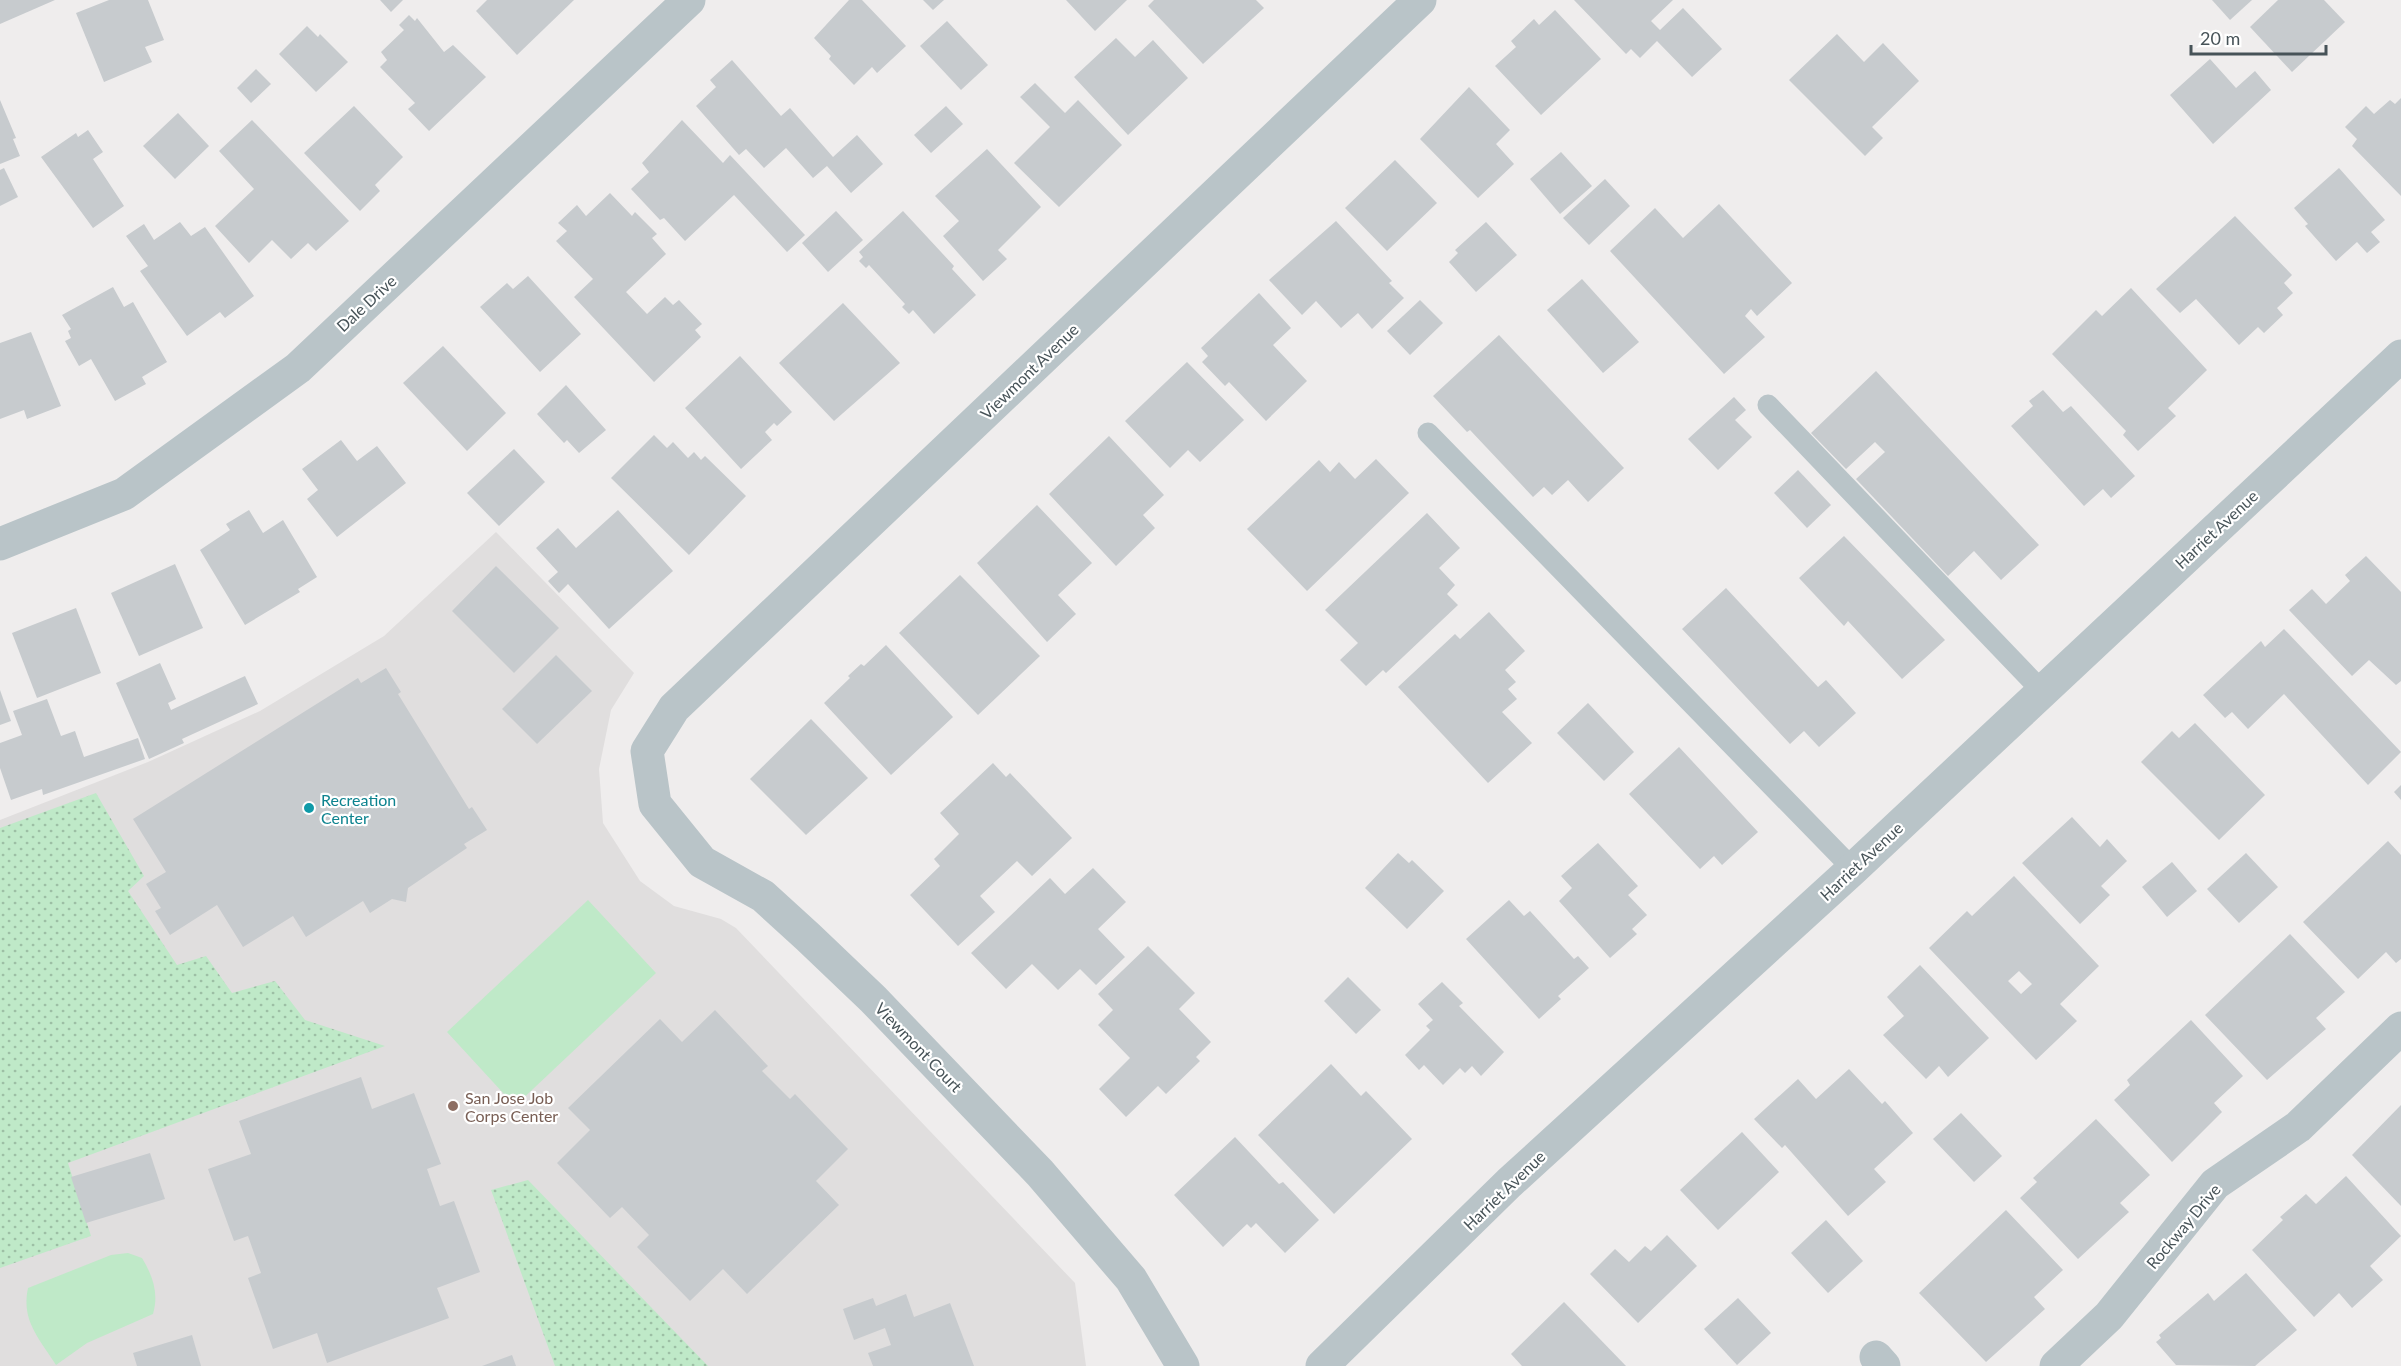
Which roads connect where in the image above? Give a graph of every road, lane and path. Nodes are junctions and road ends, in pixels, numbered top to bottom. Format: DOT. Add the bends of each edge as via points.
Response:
graph roads {
  1 [pos="689,0"];
  2 [pos="1420,0"];
  3 [pos="2401,356"];
  4 [pos="1768,405"];
  5 [pos="1428,434"];
  6 [pos="0,544"];
  7 [pos="2042,691"];
  8 [pos="647,751"];
  9 [pos="1853,869"];
  10 [pos="2401,1028"];
  11 [pos="1183,1366"];
  12 [pos="1322,1366"];
  13 [pos="2056,1366"];
  1 -- 6 [label="street, Dale Drive" via="298,368 124,494"];
  2 -- 8 [label="street, Viewmont Avenue" via="674,708"];
  3 -- 7 [label="street, Harriet Avenue"];
  4 -- 7 [label="lane"];
  5 -- 9 [label="lane"];
  7 -- 9 [label="street, Harriet Avenue"];
  8 -- 11 [label="street, Viewmont Court" via="655,804 702,862 762,896 808,937 1032,1165 1131,1279"];
  9 -- 12 [label="street, Harriet Avenue" via="1509,1183"];
  10 -- 13 [label="street, Rockway Drive" via="2298,1127 2215,1184 2109,1316"];
}
